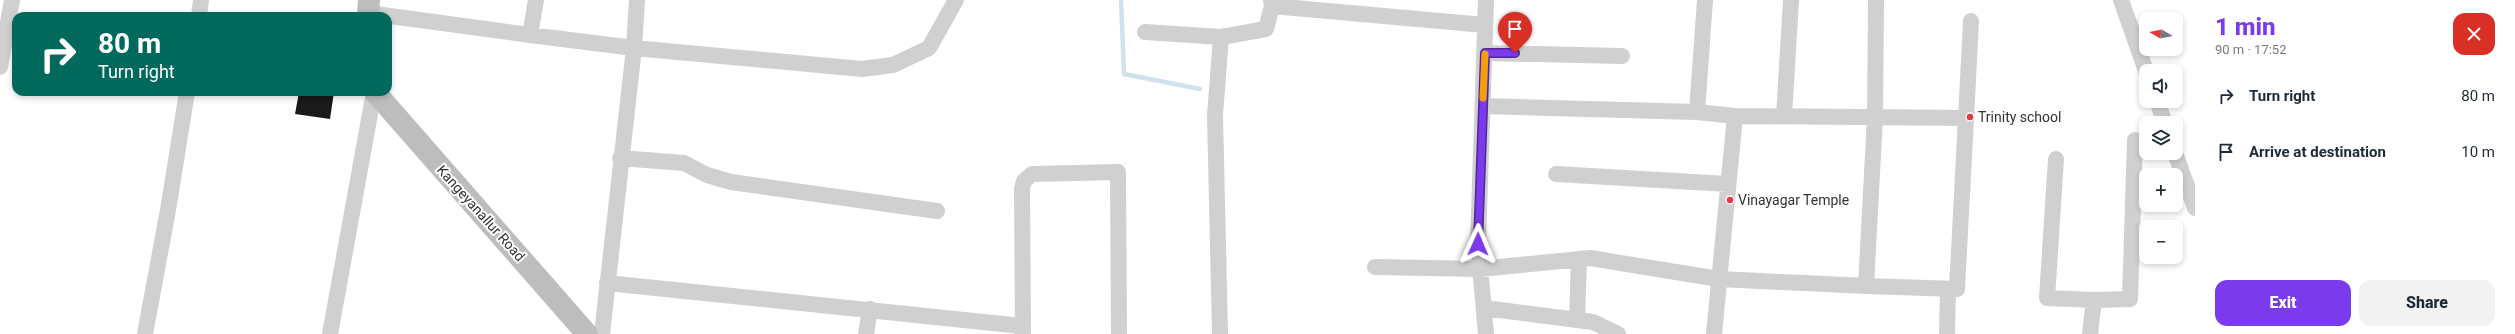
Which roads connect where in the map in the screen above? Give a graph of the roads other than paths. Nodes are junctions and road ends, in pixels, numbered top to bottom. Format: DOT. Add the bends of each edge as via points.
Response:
graph roads {
  1 [pos="12,0"];
  2 [pos="201,0"];
  3 [pos="536,0"];
  4 [pos="637,0"];
  5 [pos="956,0"];
  6 [pos="1486,0"];
  7 [pos="1705,0"];
  8 [pos="1791,0"];
  9 [pos="2121,0"];
  10 [pos="1876,2"];
  11 [pos="1271,3"];
  12 [pos="368,10"];
  13 [pos="200,12"];
  14 [pos="382,12"];
  15 [pos="392,14"];
  16 [pos="1971,22"];
  17 [pos="1486,25"];
  18 [pos="1145,32"];
  19 [pos="530,34"];
  20 [pos="1221,37"];
  21 [pos="634,48"];
  22 [pos="1485,53"];
  23 [pos="1622,56"];
  24 [pos="2144,64"];
  25 [pos="0,67"];
  26 [pos="186,96"];
  27 [pos="374,96"];
  28 [pos="379,96"];
  29 [pos="1483,106"];
  30 [pos="1697,112"];
  31 [pos="1734,116"];
  32 [pos="1784,116"];
  33 [pos="1875,117"];
  34 [pos="1966,118"];
  35 [pos="2135,140"];
  36 [pos="620,158"];
  37 [pos="2056,159"];
  38 [pos="2178,160"];
  39 [pos="1556,174"];
  40 [pos="1728,184"];
  41 [pos="2195,208"];
  42 [pos="937,211"];
  43 [pos="1579,259"];
  44 [pos="1375,267"];
  45 [pos="1480,269"];
  46 [pos="1719,279"];
  47 [pos="607,284"];
  48 [pos="1866,286"];
  49 [pos="1948,289"];
  50 [pos="2094,300"];
  51 [pos="1484,308"];
  52 [pos="870,309"];
  53 [pos="1577,320"];
  54 [pos="1023,330"];
  55 [pos="145,334"];
  56 [pos="330,334"];
  57 [pos="587,334"];
  58 [pos="602,334"];
  59 [pos="866,334"];
  60 [pos="1119,334"];
  61 [pos="1220,334"];
  62 [pos="1486,334"];
  63 [pos="1618,334"];
  64 [pos="1714,334"];
  65 [pos="1947,334"];
  66 [pos="2090,334"];
  1 -- 25 [label="street"];
  2 -- 13 [label="street"];
  3 -- 19 [label="street"];
  4 -- 21 [label="street"];
  5 -- 21 [label="street" via="929,48 893,65 862,69"];
  6 -- 17 [label="street"];
  7 -- 30 [label="street"];
  8 -- 32 [label="street"];
  9 -- 24 [label="street"];
  10 -- 33 [label="street"];
  11 -- 17 [label="street"];
  11 -- 20 [label="street" via="1266,30"];
  12 -- 14 [label="street"];
  15 -- 19 [label="street"];
  16 -- 34 [label="street"];
  17 -- 22 [label="street"];
  18 -- 20 [label="street"];
  19 -- 21 [label="street"];
  20 -- 61 [label="street" via="1215,115"];
  21 -- 36 [label="street"];
  22 -- 23 [label="street"];
  22 -- 29 [label="street"];
  26 -- 55 [label="street"];
  27 -- 56 [label="street"];
  28 -- 57 [label="street, Kangeyanallur Road"];
  29 -- 30 [label="street"];
  29 -- 45 [label="street" via="1478,214"];
  30 -- 31 [label="street"];
  31 -- 32 [label="street"];
  31 -- 40 [label="street"];
  32 -- 33 [label="street"];
  33 -- 34 [label="street"];
  33 -- 48 [label="street"];
  34 -- 49 [label="street" via="1957,289"];
  35 -- 50 [label="street" via="2130,299"];
  36 -- 42 [label="street" via="684,163 707,175 731,182"];
  36 -- 47 [label="street"];
  37 -- 50 [label="street" via="2048,298"];
  38 -- 41 [label="street"];
  39 -- 40 [label="street"];
  40 -- 46 [label="street"];
  43 -- 45 [label="street"];
  43 -- 46 [label="street" via="1590,258"];
  43 -- 53 [label="street"];
  44 -- 45 [label="street"];
  45 -- 51 [label="street"];
  46 -- 48 [label="street"];
  46 -- 64 [label="street"];
  47 -- 52 [label="street"];
  47 -- 58 [label="street"];
  48 -- 49 [label="street"];
  49 -- 65 [label="street"];
  50 -- 66 [label="street"];
  51 -- 53 [label="street"];
  51 -- 62 [label="street"];
  52 -- 54 [label="street"];
  52 -- 59 [label="street"];
  53 -- 63 [label="street" via="1592,322"];
  54 -- 60 [label="street" via="1024,180 1032,174 1118,172"];
}
